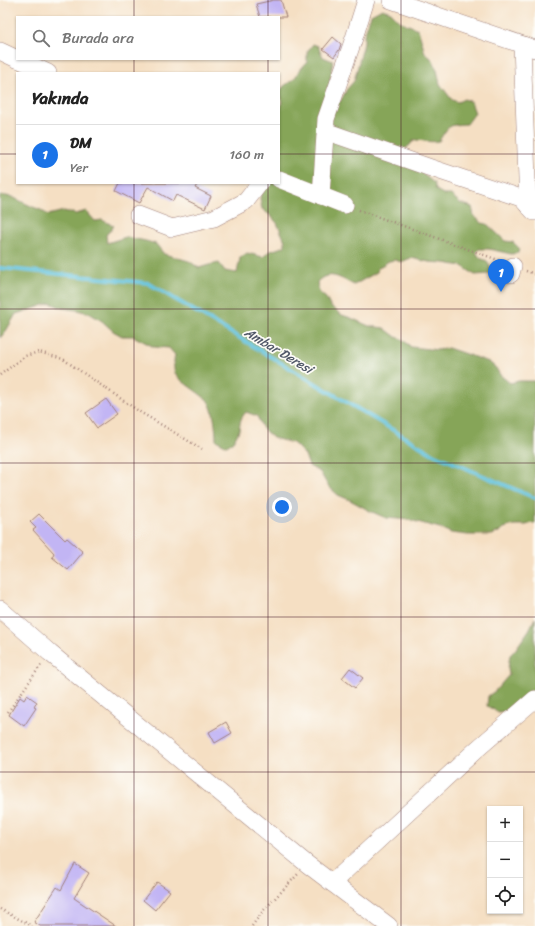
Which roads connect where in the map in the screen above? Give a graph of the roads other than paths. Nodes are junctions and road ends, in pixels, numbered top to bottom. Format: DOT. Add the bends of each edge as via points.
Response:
graph roads {
  1 [pos="366,0"];
  2 [pos="391,0"];
  3 [pos="528,47"];
  4 [pos="0,51"];
  5 [pos="16,58"];
  6 [pos="20,60"];
  7 [pos="46,72"];
  8 [pos="325,131"];
  9 [pos="280,180"];
  10 [pos="259,184"];
  11 [pos="322,196"];
  12 [pos="345,206"];
  13 [pos="532,209"];
  14 [pos="138,215"];
  15 [pos="0,609"];
  16 [pos="535,699"];
  17 [pos="332,883"];
  18 [pos="389,926"];
  1 -- 8 [label="street" via="326,119"];
  2 -- 3 [label="street"];
  3 -- 13 [label="street"];
  4 -- 5 [label="street"];
  6 -- 7 [label="street"];
  8 -- 11 [label="street"];
  8 -- 13 [label="street" via="521,198"];
  9 -- 11 [label="street"];
  10 -- 14 [label="street" via="246,201 214,218 172,228"];
  11 -- 12 [label="street"];
  15 -- 17 [label="street" via="50,653"];
  16 -- 17 [label="street"];
  17 -- 18 [label="street"];
}
